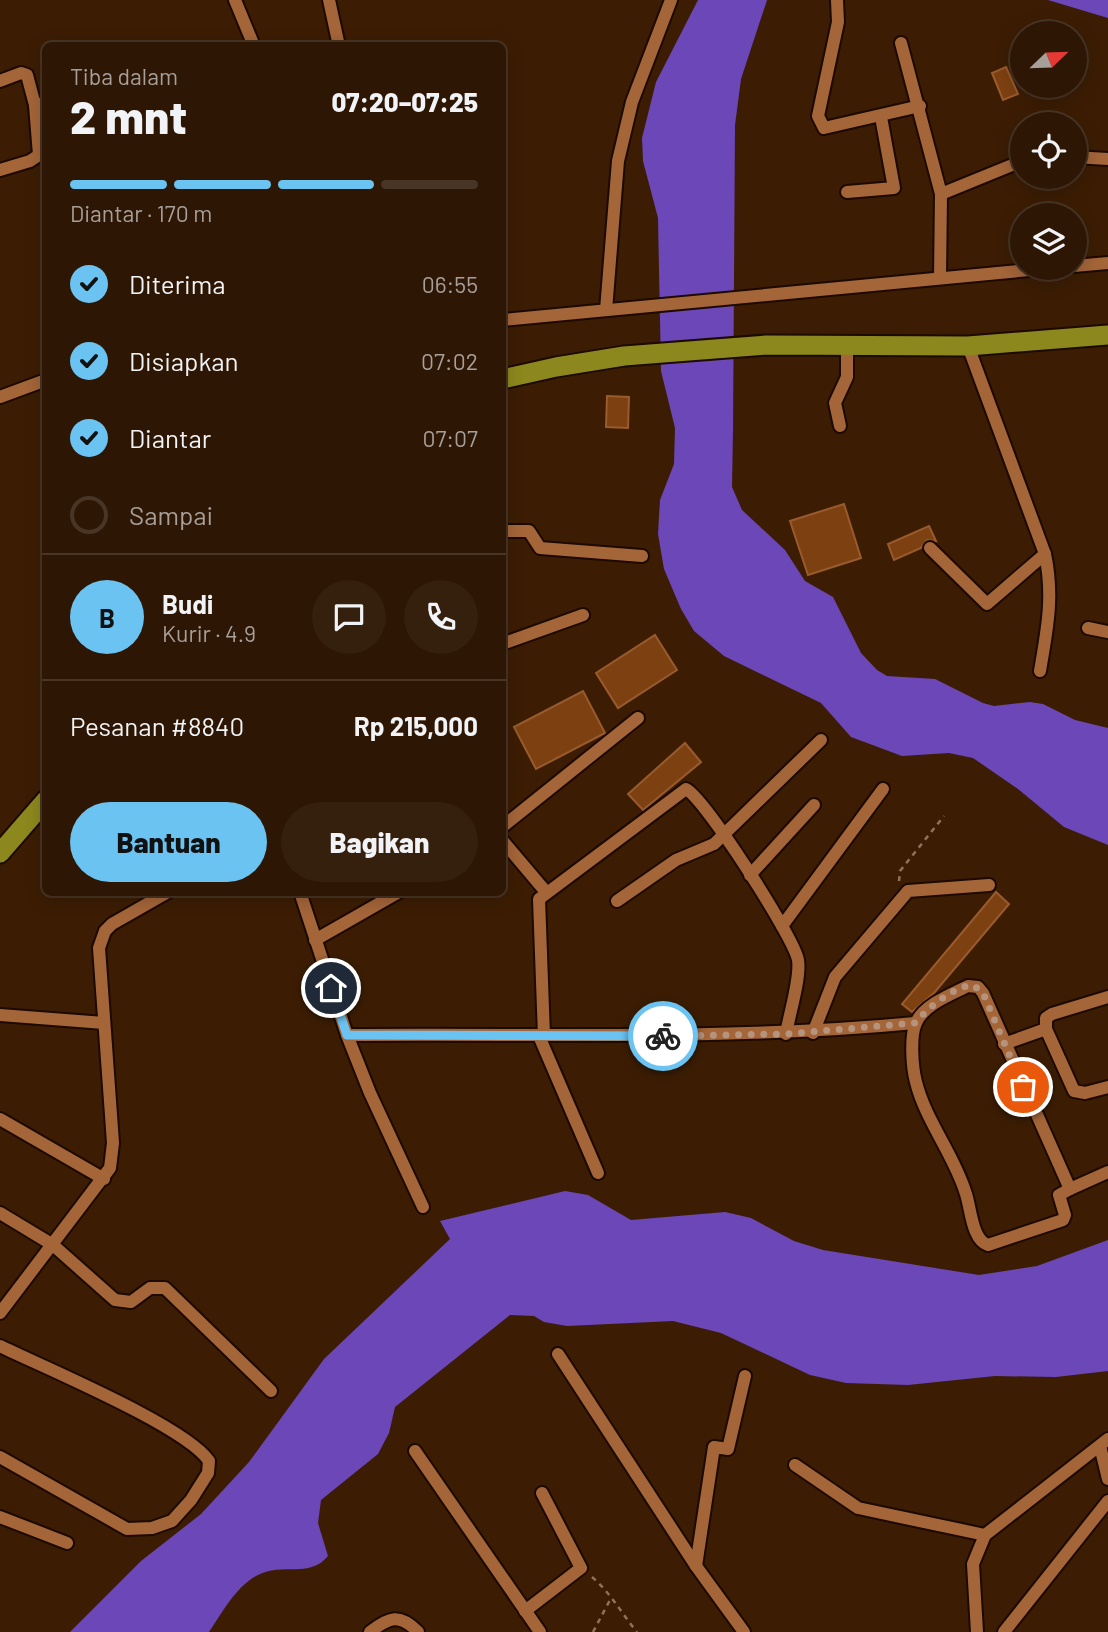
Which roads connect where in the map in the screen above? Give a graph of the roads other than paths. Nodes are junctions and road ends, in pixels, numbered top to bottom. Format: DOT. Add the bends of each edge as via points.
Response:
graph roads {
  1 [pos="235,0"];
  2 [pos="329,0"];
  3 [pos="671,0"];
  4 [pos="837,0"];
  5 [pos="252,42"];
  6 [pos="338,42"];
  7 [pos="901,43"];
  8 [pos="0,81"];
  9 [pos="40,104"];
  10 [pos="920,106"];
  11 [pos="881,117"];
  12 [pos="1087,158"];
  13 [pos="1108,159"];
  14 [pos="1010,167"];
  15 [pos="0,170"];
  16 [pos="847,192"];
  17 [pos="941,194"];
  18 [pos="1108,262"];
  19 [pos="1087,264"];
  20 [pos="1010,272"];
  21 [pos="940,278"];
  22 [pos="606,310"];
  23 [pos="506,320"];
  24 [pos="1108,335"];
  25 [pos="846,346"];
  26 [pos="968,346"];
  27 [pos="506,378"];
  28 [pos="42,381"];
  29 [pos="0,397"];
  30 [pos="840,426"];
  31 [pos="506,531"];
  32 [pos="930,548"];
  33 [pos="1045,554"];
  34 [pos="642,556"];
  35 [pos="583,615"];
  36 [pos="1088,628"];
  37 [pos="1108,632"];
  38 [pos="506,643"];
  39 [pos="1040,671"];
  40 [pos="638,718"];
  41 [pos="821,740"];
  42 [pos="883,789"];
  43 [pos="42,804"];
  44 [pos="814,805"];
  45 [pos="506,824"];
  46 [pos="723,836"];
  47 [pos="506,845"];
  48 [pos="2,848"];
  49 [pos="750,875"];
  50 [pos="989,885"];
  51 [pos="546,892"];
  52 [pos="160,896"];
  53 [pos="301,896"];
  54 [pos="392,896"];
  55 [pos="617,901"];
  56 [pos="782,926"];
  57 [pos="315,940"];
  58 [pos="1108,997"];
  59 [pos="0,1015"];
  60 [pos="104,1023"];
  61 [pos="915,1023"];
  62 [pos="1046,1029"];
  63 [pos="813,1033"];
  64 [pos="786,1034"];
  65 [pos="347,1035"];
  66 [pos="542,1036"];
  67 [pos="1004,1044"];
  68 [pos="1108,1087"];
  69 [pos="0,1119"];
  70 [pos="598,1172"];
  71 [pos="1108,1172"];
  72 [pos="104,1179"];
  73 [pos="1070,1189"];
  74 [pos="423,1207"];
  75 [pos="0,1213"];
  76 [pos="53,1245"];
  77 [pos="0,1312"];
  78 [pos="0,1346"];
  79 [pos="558,1354"];
  80 [pos="745,1376"];
  81 [pos="271,1391"];
  82 [pos="1104,1443"];
  83 [pos="415,1451"];
  84 [pos="0,1457"];
  85 [pos="795,1465"];
  86 [pos="1108,1479"];
  87 [pos="542,1493"];
  88 [pos="1108,1501"];
  89 [pos="0,1517"];
  90 [pos="985,1535"];
  91 [pos="67,1543"];
  92 [pos="696,1566"];
  93 [pos="525,1611"];
  94 [pos="370,1632"];
  95 [pos="418,1632"];
  96 [pos="540,1632"];
  97 [pos="744,1632"];
  98 [pos="976,1632"];
  99 [pos="1004,1632"];
  1 -- 5 [label="street"];
  2 -- 6 [label="street"];
  3 -- 22 [label="street" via="632,102 618,161"];
  4 -- 11 [label="street" via="838,22 818,116 822,125 830,128"];
  7 -- 10 [label="street"];
  8 -- 9 [label="street" via="27,75"];
  9 -- 15 [label="street" via="39,155"];
  10 -- 11 [label="street"];
  10 -- 17 [label="street"];
  11 -- 16 [label="street" via="894,188"];
  12 -- 13 [label="street"];
  14 -- 17 [label="street"];
  17 -- 21 [label="street"];
  18 -- 19 [label="street"];
  20 -- 21 [label="street"];
  21 -- 22 [label="street"];
  22 -- 23 [label="street"];
  24 -- 26 [label="highway"];
  25 -- 26 [label="highway"];
  25 -- 27 [label="highway" via="766,345 624,356"];
  25 -- 30 [label="street" via="847,377 835,403"];
  26 -- 33 [label="street"];
  28 -- 29 [label="street"];
  31 -- 34 [label="street" via="529,531 540,548"];
  32 -- 33 [label="street" via="987,604"];
  33 -- 39 [label="street" via="1051,611"];
  35 -- 38 [label="street"];
  36 -- 37 [label="street"];
  40 -- 45 [label="street"];
  41 -- 46 [label="street"];
  42 -- 56 [label="street"];
  43 -- 48 [label="highway"];
  44 -- 49 [label="street"];
  46 -- 49 [label="street"];
  46 -- 51 [label="street" via="686,789"];
  46 -- 55 [label="street" via="676,860"];
  47 -- 51 [label="street"];
  49 -- 56 [label="street"];
  50 -- 63 [label="street" via="908,891 835,977"];
  51 -- 66 [label="street" via="538,903"];
  52 -- 60 [label="street" via="113,924 102,939"];
  53 -- 57 [label="street"];
  54 -- 57 [label="street"];
  56 -- 64 [label="street" via="799,966"];
  57 -- 65 [label="street"];
  58 -- 62 [label="street" via="1052,1014 1046,1018"];
  59 -- 60 [label="street"];
  60 -- 72 [label="street" via="114,1154"];
  61 -- 63 [label="street"];
  61 -- 67 [label="street" via="947,997 973,985 983,993"];
  61 -- 73 [label="street" via="918,1088 956,1166 982,1243 994,1245 1063,1220 1059,1195"];
  62 -- 67 [label="street"];
  62 -- 68 [label="street" via="1074,1091"];
  63 -- 64 [label="street"];
  64 -- 66 [label="street"];
  65 -- 66 [label="street"];
  65 -- 74 [label="street"];
  66 -- 70 [label="street"];
  67 -- 73 [label="street"];
  69 -- 72 [label="street"];
  71 -- 73 [label="street"];
  72 -- 76 [label="street"];
  75 -- 76 [label="street"];
  76 -- 77 [label="street"];
  76 -- 81 [label="street" via="115,1300 131,1301 150,1287 165,1288"];
  78 -- 84 [label="street" via="140,1415 201,1449 209,1461 208,1473 197,1491 172,1521 127,1529"];
  79 -- 92 [label="street"];
  80 -- 92 [label="street" via="728,1449 709,1446"];
  82 -- 86 [label="street"];
  82 -- 90 [label="street"];
  83 -- 93 [label="street"];
  85 -- 90 [label="street" via="858,1508"];
  87 -- 93 [label="street" via="581,1568"];
  88 -- 99 [label="street"];
  89 -- 91 [label="street"];
  90 -- 98 [label="street" via="973,1564"];
  92 -- 97 [label="street"];
  93 -- 96 [label="street"];
  94 -- 95 [label="street" via="393,1617"];
}
